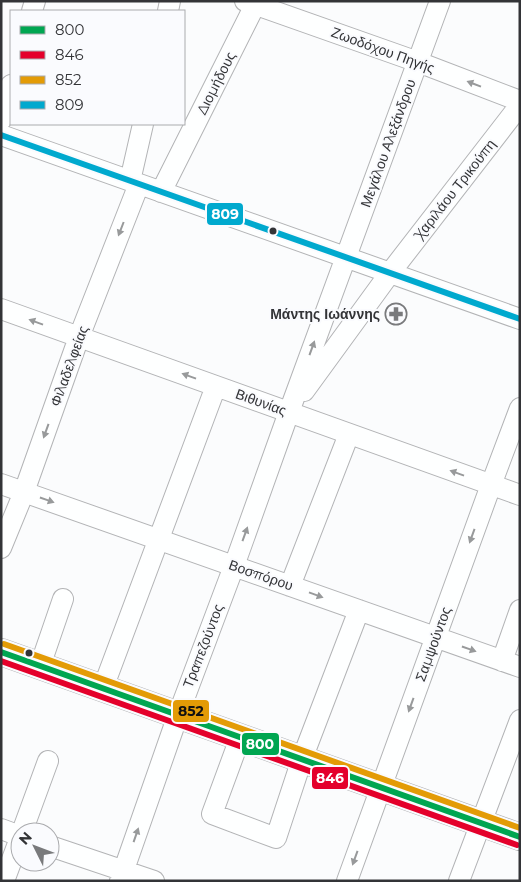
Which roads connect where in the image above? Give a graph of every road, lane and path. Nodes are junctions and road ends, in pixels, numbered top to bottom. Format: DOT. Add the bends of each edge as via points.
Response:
graph roads {
  1 [pos="440,1"];
  2 [pos="252,2"];
  3 [pos="418,62"];
  4 [pos="10,88"];
  5 [pos="520,101"];
  6 [pos="520,105"];
  7 [pos="1,120"];
  8 [pos="143,125"];
  9 [pos="1,135"];
  10 [pos="134,182"];
  11 [pos="161,192"];
  12 [pos="346,257"];
  13 [pos="390,273"];
  14 [pos="1,309"];
  15 [pos="520,319"];
  16 [pos="79,337"];
  17 [pos="216,386"];
  18 [pos="520,408"];
  19 [pos="288,412"];
  20 [pos="349,434"];
  21 [pos="1,484"];
  22 [pos="491,485"];
  23 [pos="24,492"];
  24 [pos="520,495"];
  25 [pos="159,539"];
  26 [pos="1,548"];
  27 [pos="234,566"];
  28 [pos="290,586"];
  29 [pos="63,599"];
  30 [pos="359,610"];
  31 [pos="520,610"];
  32 [pos="436,638"];
  33 [pos="1,652"];
  34 [pos="511,664"];
  35 [pos="40,666"];
  36 [pos="103,688"];
  37 [pos="178,715"];
  38 [pos="520,720"];
  39 [pos="240,738"];
  40 [pos="302,759"];
  41 [pos="48,761"];
  42 [pos="380,788"];
  43 [pos="26,822"];
  44 [pos="480,823"];
  45 [pos="520,838"];
  46 [pos="60,850"];
  47 [pos="10,864"];
  48 [pos="122,876"];
  49 [pos="4,881"];
  50 [pos="154,881"];
  51 [pos="347,881"];
  52 [pos="458,881"];
  1 -- 3 [label="street, Μεγάλου Αλεξάνδρου"];
  2 -- 3 [label="street, Ζωοδόχου Πηγής"];
  2 -- 11 [label="street, Διομήδους"];
  5 -- 3 [label="street, Ζωοδόχου Πηγής, one-way"];
  3 -- 12 [label="street, Μεγάλου Αλεξάνδρου"];
  4 -- 7 [label="street"];
  6 -- 13 [label="street, Χαριλάου Τρικούπη"];
  8 -- 10 [label="street, Φιλαδελφείας"];
  9 -- 10 [label="street"];
  10 -- 11 [label="street"];
  10 -- 16 [label="street, Φιλαδελφείας, one-way"];
  11 -- 12 [label="street"];
  12 -- 13 [label="street"];
  19 -- 12 [label="street, Τραπεζούντος, one-way"];
  13 -- 15 [label="street"];
  13 -- 19 [label="street, Τραπεζούντος"];
  16 -- 14 [label="street, Βιθυνίας, one-way"];
  17 -- 16 [label="street, Βιθυνίας, one-way"];
  16 -- 23 [label="street, Φιλαδελφείας, one-way"];
  17 -- 19 [label="street, Βιθυνίας"];
  17 -- 25 [label="street"];
  18 -- 22 [label="street, Σαμψούντος"];
  19 -- 20 [label="street, Βιθυνίας"];
  27 -- 19 [label="street, Τραπεζούντος, one-way"];
  22 -- 20 [label="street, Βιθυνίας, one-way"];
  20 -- 28 [label="street"];
  21 -- 23 [label="street, Βοσπόρου"];
  22 -- 24 [label="street, Βιθυνίας"];
  22 -- 32 [label="street, Σαμψούντος, one-way"];
  23 -- 25 [label="street, Βοσπόρου, one-way"];
  23 -- 26 [label="street, Φιλαδελφείας"];
  25 -- 27 [label="street, Βοσπόρου"];
  25 -- 36 [label="street"];
  27 -- 28 [label="street, Βοσπόρου"];
  27 -- 37 [label="street, Τραπεζούντος"];
  28 -- 30 [label="street, Βοσπόρου, one-way"];
  29 -- 35 [label="street"];
  30 -- 32 [label="street, Βοσπόρου"];
  30 -- 40 [label="street"];
  31 -- 34 [label="street"];
  32 -- 34 [label="street, Βοσπόρου, one-way"];
  32 -- 42 [label="street, Σαμψούντος, one-way"];
  33 -- 35 [label="main road"];
  35 -- 36 [label="main road"];
  36 -- 37 [label="main road"];
  37 -- 39 [label="main road"];
  48 -- 37 [label="street, Τραπεζούντος, one-way"];
  38 -- 44 [label="street"];
  39 -- 40 [label="main road"];
  39 -- 40 [label="street" via="212,814 276,838"];
  40 -- 42 [label="main road"];
  41 -- 43 [label="street"];
  42 -- 44 [label="main road"];
  42 -- 51 [label="street, Σαμψούντος, one-way"];
  44 -- 45 [label="main road"];
  44 -- 52 [label="street"];
  46 -- 48 [label="street"];
  47 -- 49 [label="street"];
  48 -- 50 [label="street"];
}
